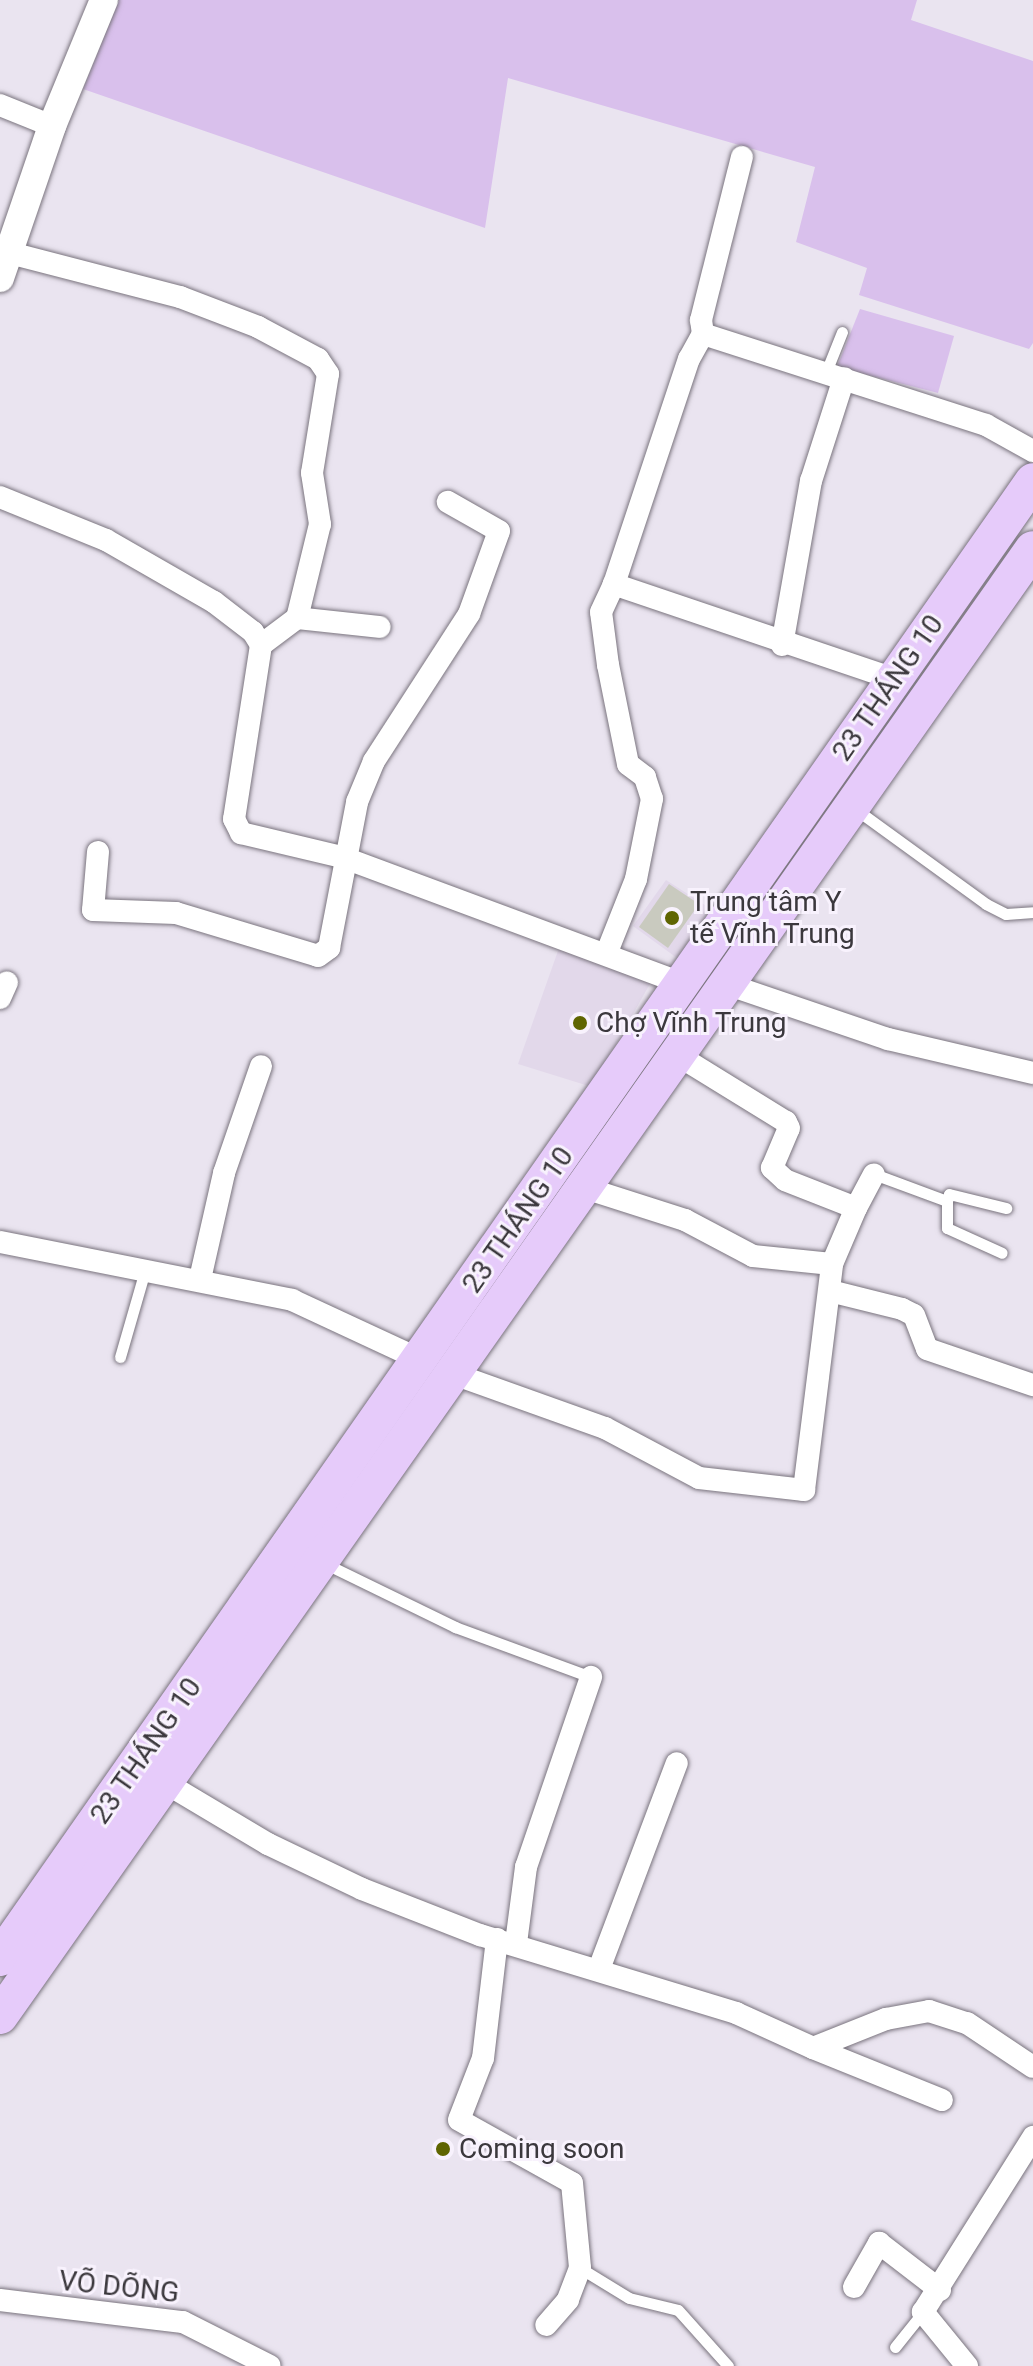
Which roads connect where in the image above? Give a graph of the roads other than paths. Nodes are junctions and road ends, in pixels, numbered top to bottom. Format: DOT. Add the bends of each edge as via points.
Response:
graph roads {
  1 [pos="104,0"];
  2 [pos="0,105"];
  3 [pos="52,126"];
  4 [pos="742,157"];
  5 [pos="5,266"];
  6 [pos="842,332"];
  7 [pos="703,334"];
  8 [pos="835,375"];
  9 [pos="1033,451"];
  10 [pos="1033,481"];
  11 [pos="0,497"];
  12 [pos="448,502"];
  13 [pos="1031,555"];
  14 [pos="614,584"];
  15 [pos="297,618"];
  16 [pos="380,627"];
  17 [pos="261,645"];
  18 [pos="782,645"];
  19 [pos="894,679"];
  20 [pos="856,734"];
  21 [pos="888,758"];
  22 [pos="853,808"];
  23 [pos="98,852"];
  24 [pos="342,857"];
  25 [pos="1033,912"];
  26 [pos="607,952"];
  27 [pos="681,983"];
  28 [pos="729,985"];
  29 [pos="679,1056"];
  30 [pos="261,1066"];
  31 [pos="1033,1073"];
  32 [pos="874,1174"];
  33 [pos="585,1188"];
  34 [pos="947,1201"];
  35 [pos="856,1208"];
  36 [pos="1006,1208"];
  37 [pos="0,1242"];
  38 [pos="1002,1253"];
  39 [pos="832,1264"];
  40 [pos="144,1274"];
  41 [pos="200,1279"];
  42 [pos="830,1291"];
  43 [pos="120,1357"];
  44 [pos="421,1360"];
  45 [pos="454,1374"];
  46 [pos="1033,1385"];
  47 [pos="322,1562"];
  48 [pos="591,1677"];
  49 [pos="677,1763"];
  50 [pos="164,1782"];
  51 [pos="506,1941"];
  52 [pos="0,1958"];
  53 [pos="599,1969"];
  54 [pos="0,2016"];
  55 [pos="813,2048"];
  56 [pos="1033,2067"];
  57 [pos="942,2100"];
  58 [pos="1033,2137"];
  59 [pos="580,2268"];
  60 [pos="854,2287"];
  61 [pos="940,2290"];
  62 [pos="0,2300"];
  63 [pos="923,2312"];
  64 [pos="546,2325"];
  65 [pos="895,2347"];
  66 [pos="270,2366"];
  67 [pos="728,2366"];
  68 [pos="967,2366"];
  1 -- 3 [label="street"];
  2 -- 3 [label="street"];
  3 -- 5 [label="street"];
  4 -- 7 [label="street" via="701,320"];
  5 -- 15 [label="street" via="180,297 258,327 318,359 328,374 312,473 320,524"];
  6 -- 8 [label="lane"];
  7 -- 8 [label="street"];
  7 -- 14 [label="street" via="689,359"];
  8 -- 9 [label="street" via="986,425"];
  8 -- 18 [label="street"];
  10 -- 19 [label="main road, 23 THÁNG 10"];
  11 -- 17 [label="street" via="106,540 241,620"];
  12 -- 24 [label="street" via="499,531 469,614 374,761"];
  13 -- 21 [label="main road, 23 THÁNG 10"];
  14 -- 18 [label="street"];
  14 -- 26 [label="street" via="601,612 608,665 628,764 645,777 652,799 636,879"];
  15 -- 16 [label="street"];
  15 -- 17 [label="street"];
  17 -- 24 [label="street" via="234,819 241,833"];
  18 -- 19 [label="street"];
  19 -- 20 [label="main road, 23 THÁNG 10"];
  20 -- 21 [label="main road"];
  20 -- 27 [label="main road, 23 THÁNG 10"];
  21 -- 22 [label="main road, 23 THÁNG 10"];
  22 -- 25 [label="lane" via="986,904 1006,914"];
  22 -- 28 [label="main road, 23 THÁNG 10"];
  23 -- 24 [label="street" via="93,910 176,913 318,956 329,948 335,929"];
  24 -- 26 [label="street"];
  26 -- 27 [label="street"];
  27 -- 44 [label="main road, 23 THÁNG 10"];
  28 -- 29 [label="main road, 23 THÁNG 10"];
  28 -- 31 [label="street" via="888,1039"];
  29 -- 33 [label="main road, 23 THÁNG 10"];
  29 -- 35 [label="street" via="786,1122 789,1128 772,1168 785,1180"];
  30 -- 41 [label="street" via="224,1173"];
  32 -- 34 [label="lane" via="880,1181"];
  32 -- 35 [label="street"];
  33 -- 39 [label="street" via="685,1220 753,1256"];
  33 -- 45 [label="main road, 23 THÁNG 10"];
  34 -- 36 [label="lane" via="949,1194"];
  34 -- 38 [label="lane" via="947,1228"];
  35 -- 39 [label="street"];
  37 -- 40 [label="street"];
  39 -- 42 [label="street"];
  40 -- 41 [label="street"];
  40 -- 43 [label="lane"];
  41 -- 44 [label="street" via="292,1300"];
  42 -- 45 [label="street" via="804,1490 699,1478 605,1428"];
  42 -- 46 [label="street" via="914,1315 927,1349"];
  44 -- 45 [label="main road"];
  44 -- 52 [label="main road, 23 THÁNG 10"];
  45 -- 47 [label="main road, 23 THÁNG 10"];
  47 -- 48 [label="lane" via="455,1627"];
  47 -- 50 [label="main road, 23 THÁNG 10"];
  48 -- 51 [label="street"];
  49 -- 53 [label="street"];
  50 -- 51 [label="street" via="268,1844 362,1889"];
  50 -- 54 [label="main road, 23 THÁNG 10"];
  51 -- 53 [label="street"];
  51 -- 59 [label="street" via="483,2058 459,2120 572,2183"];
  53 -- 55 [label="street" via="736,2013"];
  55 -- 56 [label="street" via="886,2019 929,2011 967,2023"];
  55 -- 57 [label="street"];
  58 -- 61 [label="street"];
  59 -- 64 [label="street" via="568,2300"];
  59 -- 67 [label="lane" via="629,2298 678,2310"];
  60 -- 61 [label="street" via="879,2243"];
  61 -- 63 [label="street"];
  62 -- 66 [label="street, VÕ DÕNG" via="183,2322"];
  63 -- 65 [label="lane"];
  63 -- 68 [label="street"];
}
